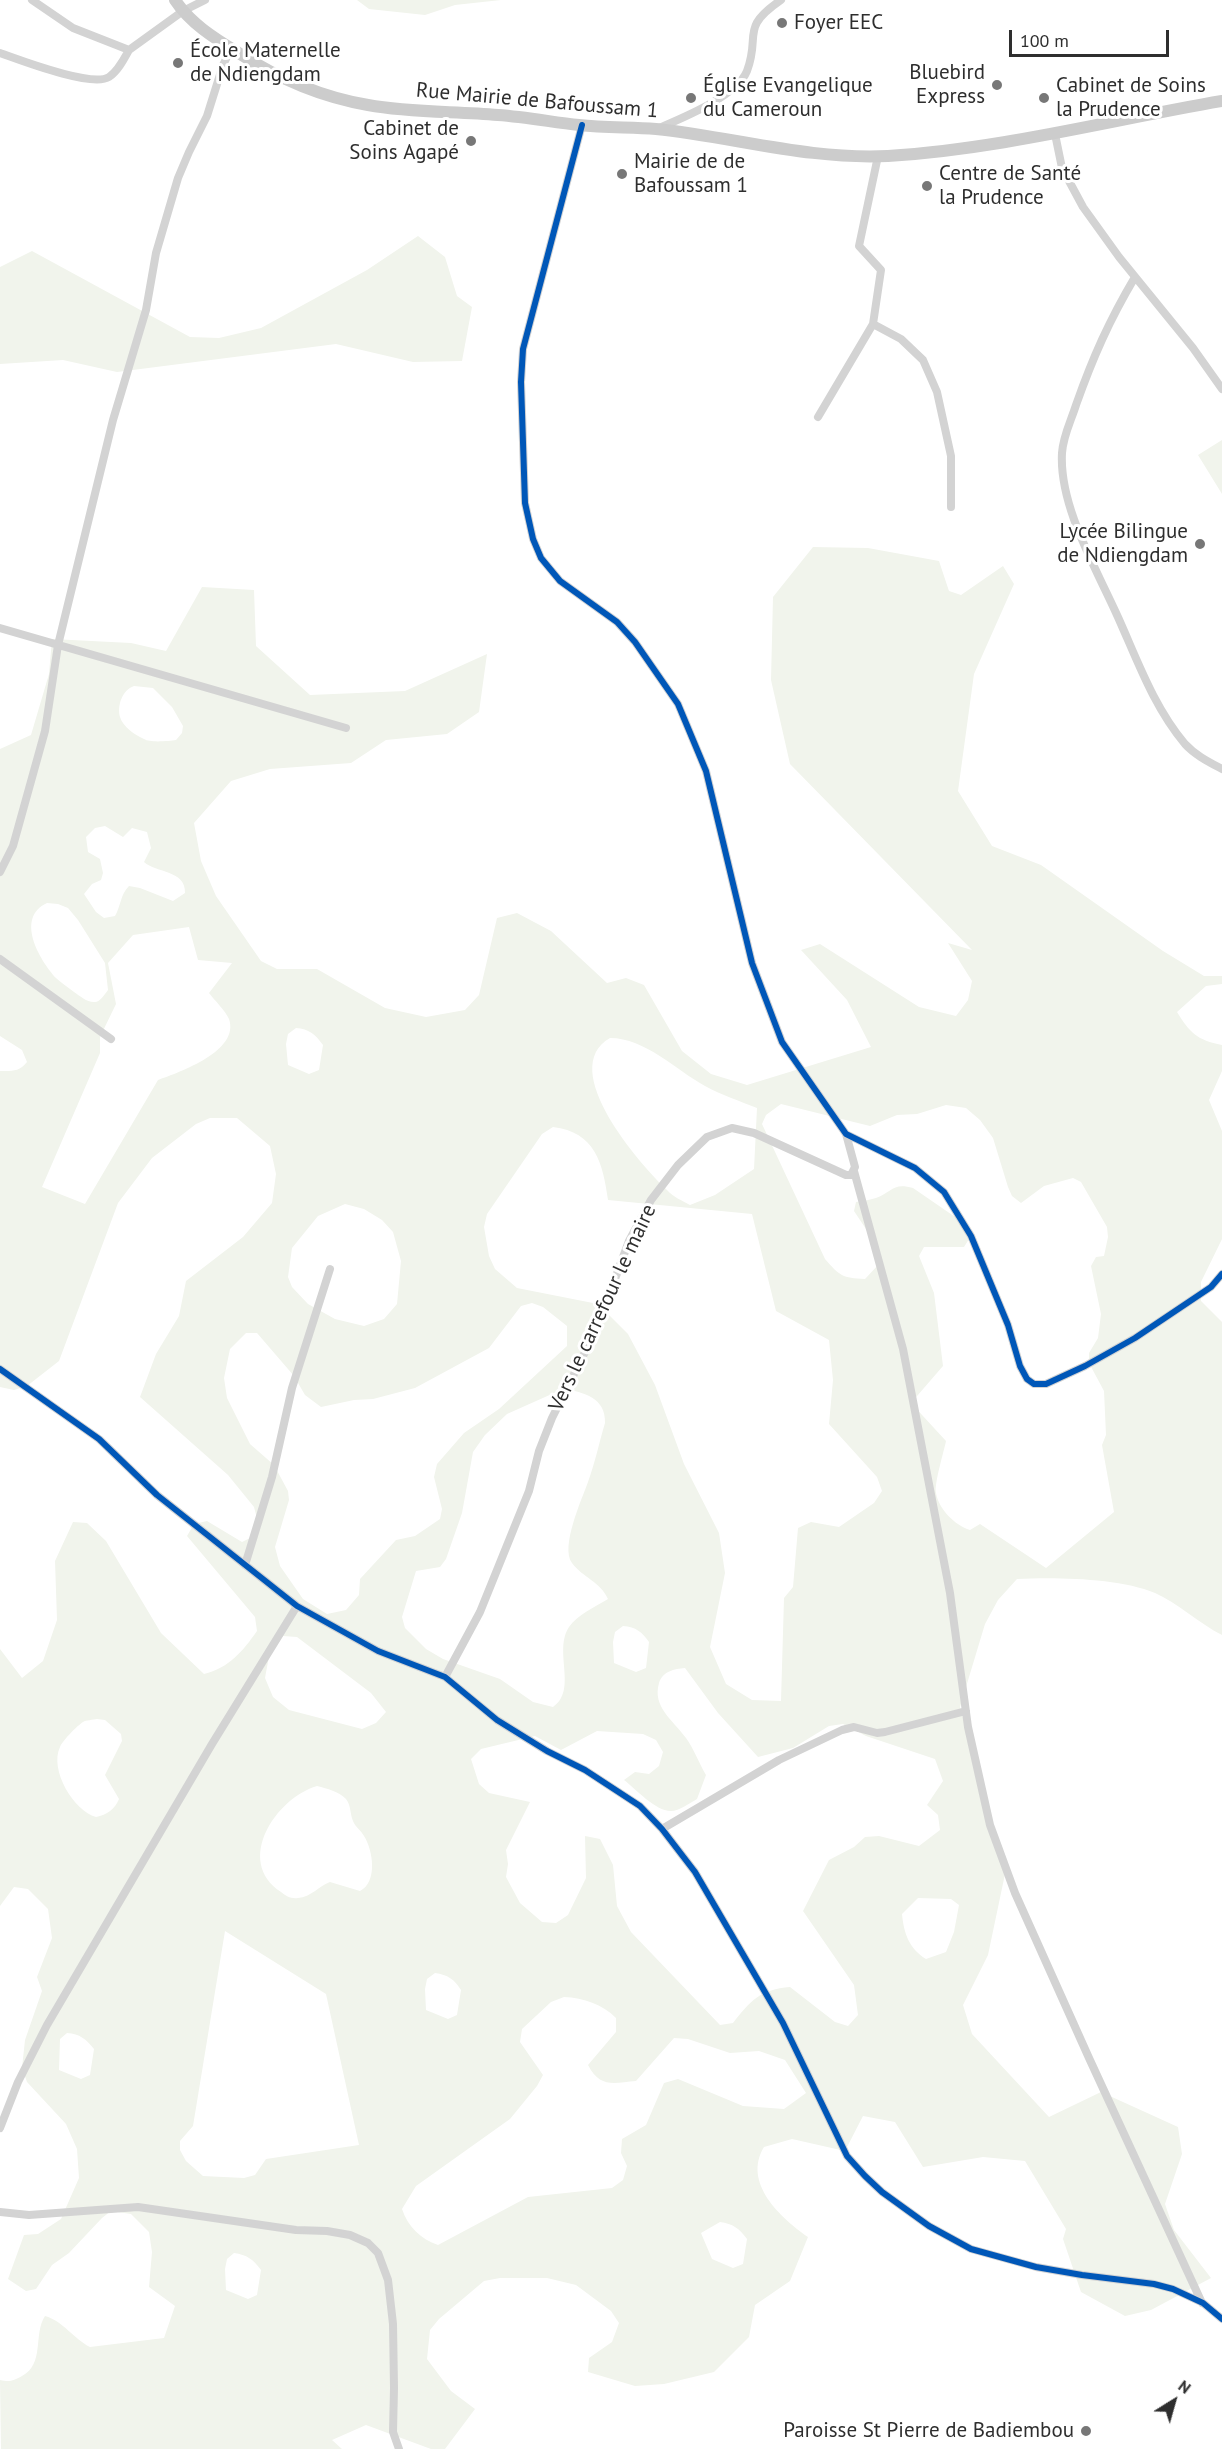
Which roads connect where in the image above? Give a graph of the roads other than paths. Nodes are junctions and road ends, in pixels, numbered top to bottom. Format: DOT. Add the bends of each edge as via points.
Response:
graph roads {
  1 [pos="32,0"];
  2 [pos="175,0"];
  3 [pos="206,0"];
  4 [pos="781,0"];
  5 [pos="183,11"];
  6 [pos="231,49"];
  7 [pos="129,51"];
  8 [pos="0,53"];
  9 [pos="1222,101"];
  10 [pos="582,125"];
  11 [pos="656,129"];
  12 [pos="1055,134"];
  13 [pos="878,156"];
  14 [pos="1135,277"];
  15 [pos="873,324"];
  16 [pos="1222,389"];
  17 [pos="818,417"];
  18 [pos="951,507"];
  19 [pos="0,628"];
  20 [pos="58,645"];
  21 [pos="346,728"];
  22 [pos="1222,769"];
  23 [pos="0,872"];
  24 [pos="0,959"];
  25 [pos="111,1038"];
  26 [pos="846,1134"];
  27 [pos="854,1171"];
  28 [pos="330,1269"];
  29 [pos="1222,1274"];
  30 [pos="0,1369"];
  31 [pos="245,1565"];
  32 [pos="297,1606"];
  33 [pos="445,1677"];
  34 [pos="966,1711"];
  35 [pos="662,1829"];
  36 [pos="0,2128"];
  37 [pos="0,2212"];
  38 [pos="1203,2303"];
  39 [pos="1222,2319"];
  40 [pos="399,2449"];
  1 -- 7 [label="street" via="73,28"];
  2 -- 5 [label="street, Rue Mairie de Bafoussam 1"];
  3 -- 5 [label="street"];
  4 -- 11 [label="street" via="755,24 746,73 703,108"];
  5 -- 6 [label="street, Rue Mairie de Bafoussam 1"];
  5 -- 7 [label="street"];
  6 -- 10 [label="street, Rue Mairie de Bafoussam 1" via="298,85 369,106"];
  6 -- 20 [label="street" via="173,194 156,253 146,310 112,420"];
  7 -- 8 [label="street" via="110,77 98,80 60,73"];
  9 -- 12 [label="street, Rue Mairie de Bafoussam 1"];
  10 -- 11 [label="street, Rue Mairie de Bafoussam 1"];
  10 -- 26 [label="street" via="523,349 525,502 533,539 541,558 560,581 617,622 635,642 678,704 706,771 752,963 782,1042"];
  11 -- 13 [label="street, Rue Mairie de Bafoussam 1" via="820,154"];
  12 -- 13 [label="street, Rue Mairie de Bafoussam 1" via="949,151"];
  12 -- 14 [label="street" via="1062,168 1072,189"];
  13 -- 15 [label="street" via="859,246 881,270"];
  14 -- 16 [label="street"];
  14 -- 22 [label="street" via="1102,335 1067,430 1062,453 1065,486 1094,568 1153,695 1193,752"];
  15 -- 17 [label="street"];
  15 -- 18 [label="street" via="901,339 923,360 937,393 951,456"];
  19 -- 20 [label="street"];
  20 -- 21 [label="street"];
  20 -- 23 [label="street" via="45,731 13,846"];
  24 -- 25 [label="street"];
  26 -- 27 [label="street"];
  26 -- 29 [label="street" via="915,1168 944,1192 971,1236 1008,1325 1020,1366 1034,1384 1046,1384 1135,1338 1211,1287"];
  27 -- 33 [label="street, Vers le carrefour le maire" via="846,1175 754,1133 732,1128 706,1137 678,1165 651,1200 629,1241 596,1330 552,1418 529,1491 480,1612"];
  27 -- 34 [label="street" via="903,1349 950,1593"];
  28 -- 31 [label="street" via="292,1389 272,1477"];
  30 -- 31 [label="street" via="99,1439 157,1496"];
  31 -- 32 [label="street"];
  32 -- 33 [label="street" via="378,1651"];
  32 -- 36 [label="street" via="47,2025"];
  33 -- 35 [label="street" via="497,1720 640,1806"];
  34 -- 35 [label="street" via="885,1732 854,1727 842,1730 779,1760"];
  34 -- 38 [label="street" via="990,1825 1015,1893"];
  35 -- 38 [label="street" via="695,1872 783,2023 847,2156 882,2192 929,2226 971,2249 1036,2267 1154,2283"];
  37 -- 40 [label="street" via="29,2215 138,2206 296,2230 327,2231 368,2243 378,2253 388,2280 393,2324 393,2432"];
  38 -- 39 [label="street"];
}
